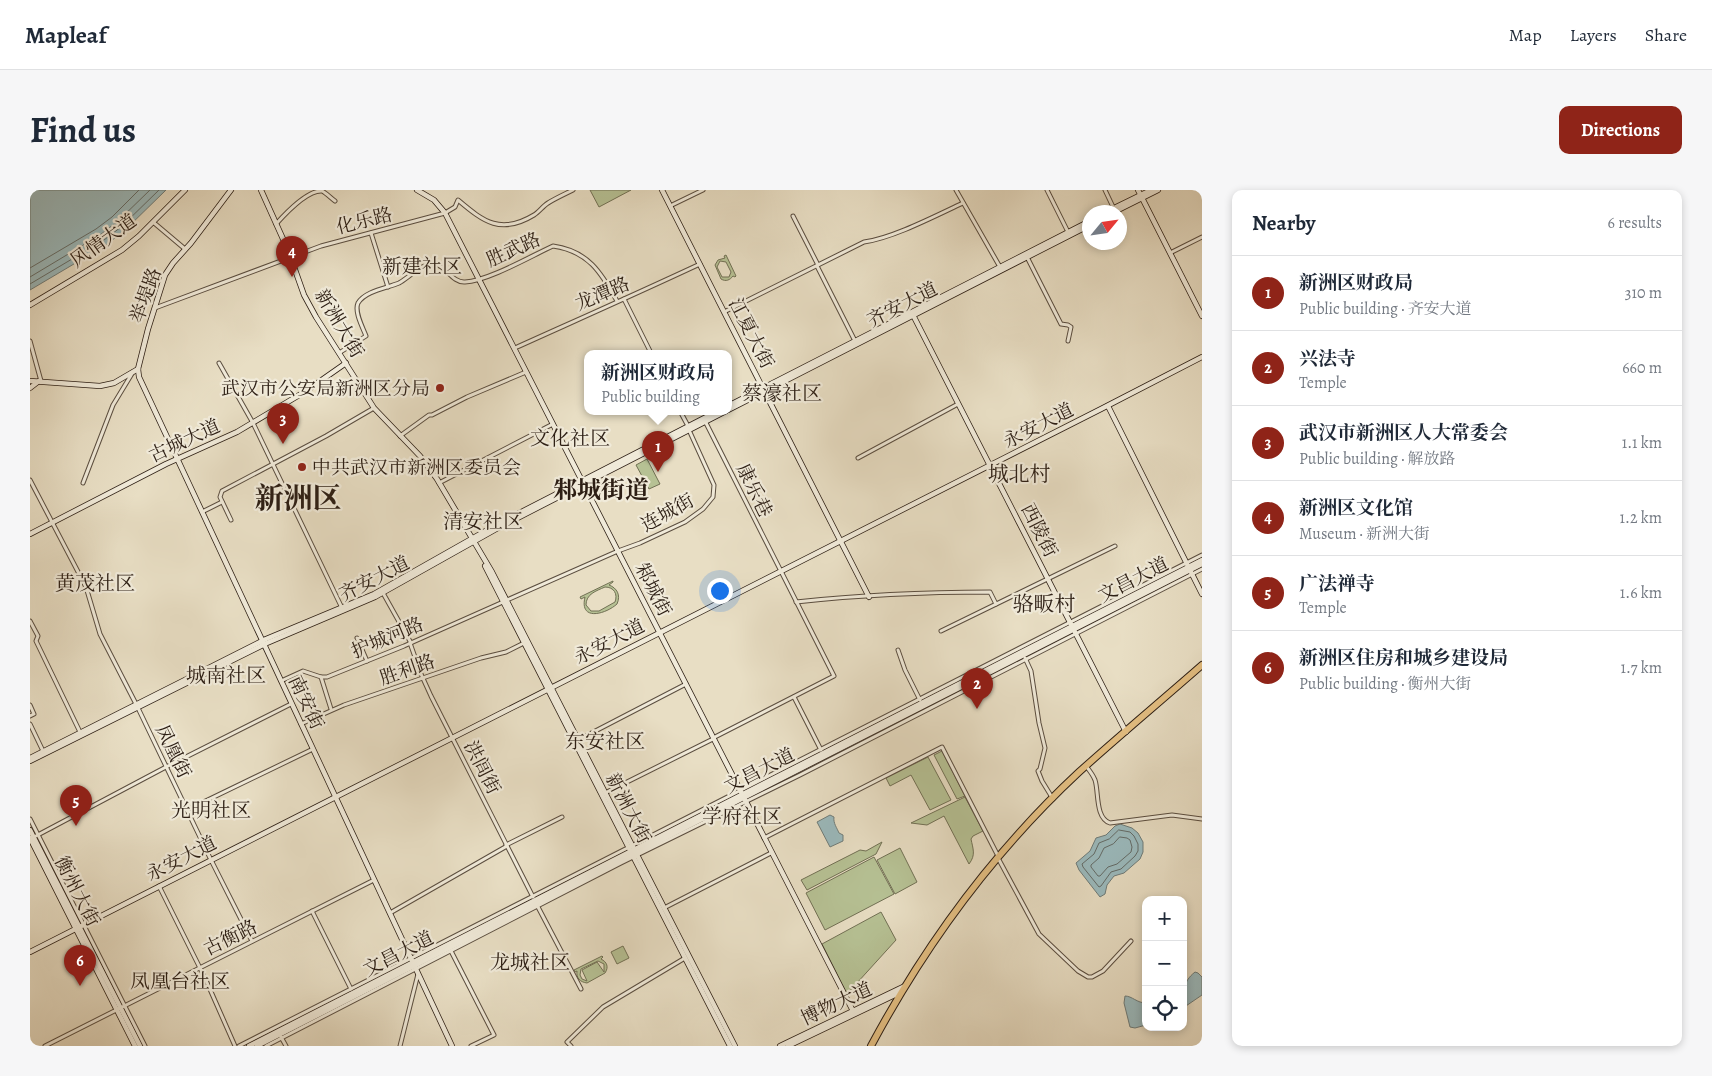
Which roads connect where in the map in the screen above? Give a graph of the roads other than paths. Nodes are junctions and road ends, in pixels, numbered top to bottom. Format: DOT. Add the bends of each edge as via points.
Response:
graph roads {
  1 [pos="185,190"];
  2 [pos="231,190"];
  3 [pos="261,190"];
  4 [pos="417,190"];
  5 [pos="573,190"];
  6 [pos="662,190"];
  7 [pos="703,190"];
  8 [pos="956,190"];
  9 [pos="1047,190"];
  10 [pos="1104,190"];
  11 [pos="1150,190"];
  12 [pos="1158,190"];
  13 [pos="1140,194"];
  14 [pos="335,201"];
  15 [pos="963,203"];
  16 [pos="1111,205"];
  17 [pos="1123,205"];
  18 [pos="670,206"];
  19 [pos="445,213"];
  20 [pos="793,216"];
  21 [pos="153,222"];
  22 [pos="276,224"];
  23 [pos="1082,225"];
  24 [pos="1082,229"];
  25 [pos="1068,232"];
  26 [pos="371,233"];
  27 [pos="1202,237"];
  28 [pos="185,249"];
  29 [pos="1170,253"];
  30 [pos="1027,257"];
  31 [pos="290,258"];
  32 [pos="700,264"];
  33 [pos="818,266"];
  34 [pos="1000,267"];
  35 [pos="479,279"];
  36 [pos="388,287"];
  37 [pos="624,299"];
  38 [pos="617,301"];
  39 [pos="30,305"];
  40 [pos="154,308"];
  41 [pos="724,312"];
  42 [pos="913,315"];
  43 [pos="1202,316"];
  44 [pos="30,341"];
  45 [pos="855,341"];
  46 [pos="1068,341"];
  47 [pos="515,348"];
  48 [pos="650,350"];
  49 [pos="339,353"];
  50 [pos="1202,357"];
  51 [pos="219,363"];
  52 [pos="346,363"];
  53 [pos="136,371"];
  54 [pos="527,372"];
  55 [pos="30,381"];
  56 [pos="40,381"];
  57 [pos="30,388"];
  58 [pos="764,390"];
  59 [pos="732,404"];
  60 [pos="958,404"];
  61 [pos="1108,406"];
  62 [pos="732,407"];
  63 [pos="374,408"];
  64 [pos="682,415"];
  65 [pos="711,415"];
  66 [pos="717,415"];
  67 [pos="706,421"];
  68 [pos="254,423"];
  69 [pos="553,423"];
  70 [pos="688,428"];
  71 [pos="400,436"];
  72 [pos="858,458"];
  73 [pos="177,460"];
  74 [pos="273,464"];
  75 [pos="990,466"];
  76 [pos="30,480"];
  77 [pos="439,482"];
  78 [pos="583,482"];
  79 [pos="83,483"];
  80 [pos="222,502"];
  81 [pos="202,512"];
  82 [pos="231,520"];
  83 [pos="52,523"];
  84 [pos="30,534"];
  85 [pos="472,540"];
  86 [pos="841,541"];
  87 [pos="1115,546"];
  88 [pos="618,551"];
  89 [pos="1202,555"];
  90 [pos="1202,560"];
  91 [pos="1202,564"];
  92 [pos="1189,568"];
  93 [pos="1202,569"];
  94 [pos="780,572"];
  95 [pos="1047,578"];
  96 [pos="383,593"];
  97 [pos="1202,594"];
  98 [pos="869,597"];
  99 [pos="505,601"];
  100 [pos="796,602"];
  101 [pos="996,604"];
  102 [pos="342,608"];
  103 [pos="30,620"];
  104 [pos="1073,628"];
  105 [pos="941,632"];
  106 [pos="659,633"];
  107 [pos="357,638"];
  108 [pos="263,643"];
  109 [pos="411,643"];
  110 [pos="524,643"];
  111 [pos="898,650"];
  112 [pos="1025,657"];
  113 [pos="367,661"];
  114 [pos="1202,665"];
  115 [pos="321,677"];
  116 [pos="423,678"];
  117 [pos="280,681"];
  118 [pos="686,684"];
  119 [pos="549,688"];
  120 [pos="794,697"];
  121 [pos="920,701"];
  122 [pos="292,704"];
  123 [pos="30,705"];
  124 [pos="136,706"];
  125 [pos="331,710"];
  126 [pos="30,716"];
  127 [pos="30,724"];
  128 [pos="301,724"];
  129 [pos="80,732"];
  130 [pos="1126,732"];
  131 [pos="453,737"];
  132 [pos="713,738"];
  133 [pos="578,740"];
  134 [pos="313,749"];
  135 [pos="44,751"];
  136 [pos="822,752"];
  137 [pos="30,758"];
  138 [pos="30,762"];
  139 [pos="1086,766"];
  140 [pos="166,767"];
  141 [pos="605,793"];
  142 [pos="335,797"];
  143 [pos="743,797"];
  144 [pos="1053,799"];
  145 [pos="186,810"];
  146 [pos="562,817"];
  147 [pos="30,819"];
  148 [pos="1202,819"];
  149 [pos="30,830"];
  150 [pos="34,837"];
  151 [pos="764,838"];
  152 [pos="507,845"];
  153 [pos="633,852"];
  154 [pos="772,854"];
  155 [pos="998,857"];
  156 [pos="210,860"];
  157 [pos="374,880"];
  158 [pos="159,886"];
  159 [pos="535,902"];
  160 [pos="664,908"];
  161 [pos="312,911"];
  162 [pos="390,913"];
  163 [pos="80,927"];
  164 [pos="252,941"];
  165 [pos="1131,941"];
  166 [pos="451,950"];
  167 [pos="30,952"];
  168 [pos="685,958"];
  169 [pos="415,966"];
  170 [pos="200,967"];
  171 [pos="581,989"];
  172 [pos="903,989"];
  173 [pos="351,991"];
  174 [pos="120,1007"];
  175 [pos="853,1011"];
  176 [pos="281,1036"];
  177 [pos="44,1046"];
  178 [pos="135,1046"];
  179 [pos="140,1046"];
  180 [pos="145,1046"];
  181 [pos="235,1046"];
  182 [pos="239,1046"];
  183 [pos="249,1046"];
  184 [pos="257,1046"];
  185 [pos="266,1046"];
  186 [pos="286,1046"];
  187 [pos="400,1046"];
  188 [pos="452,1046"];
  189 [pos="471,1046"];
  190 [pos="571,1046"];
  191 [pos="730,1046"];
  192 [pos="734,1046"];
  193 [pos="780,1046"];
  194 [pos="788,1046"];
  195 [pos="871,1046"];
  1 -- 21 [label="main road, 风情大道"];
  2 -- 28 [label="main road, 举堤路"];
  3 -- 22 [label="main road, 新洲大街"];
  4 -- 19 [label="main road, 邾城街" via="434,200"];
  5 -- 19 [label="street, 化乐路" via="548,203 533,216 510,226 488,222 458,200 455,208"];
  6 -- 18 [label="main road, 江夏大街"];
  7 -- 18 [label="street"];
  8 -- 15 [label="street"];
  9 -- 25 [label="street"];
  10 -- 16 [label="street"];
  11 -- 13 [label="main road"];
  12 -- 13 [label="main road"];
  13 -- 17 [label="main road"];
  13 -- 29 [label="main road"];
  14 -- 22 [label="street" via="323,192 312,192"];
  15 -- 33 [label="street" via="888,236 864,242"];
  15 -- 34 [label="street"];
  18 -- 32 [label="main road, 江夏大街"];
  19 -- 26 [label="street, 化乐路"];
  19 -- 35 [label="main road, 邾城街"];
  20 -- 33 [label="street"];
  21 -- 28 [label="street"];
  21 -- 39 [label="main road, 风情大道" via="111,258"];
  22 -- 31 [label="main road, 新洲大街"];
  23 -- 25 [label="main road, 齐安大道"];
  24 -- 30 [label="main road, 齐安大道"];
  25 -- 34 [label="main road, 齐安大道"];
  26 -- 31 [label="street, 化乐路" via="329,243"];
  26 -- 36 [label="street"];
  27 -- 29 [label="street"];
  28 -- 40 [label="main road, 举堤路" via="167,271"];
  29 -- 43 [label="main road"];
  30 -- 42 [label="main road, 齐安大道"];
  30 -- 46 [label="street" via="1061,324 1071,328"];
  31 -- 40 [label="street, 化乐路"];
  31 -- 49 [label="main road, 新洲大街" via="304,295"];
  32 -- 37 [label="street, 龙潭路"];
  32 -- 41 [label="main road, 江夏大街"];
  33 -- 41 [label="street"];
  33 -- 45 [label="street"];
  34 -- 45 [label="main road, 齐安大道"];
  35 -- 36 [label="street, 胜武路" via="462,282 434,264"];
  35 -- 38 [label="street, 胜武路" via="558,246 588,259"];
  35 -- 47 [label="main road, 邾城街"];
  36 -- 49 [label="street, 胜武路" via="360,302 357,310 366,336"];
  37 -- 38 [label="street, 龙潭路"];
  37 -- 48 [label="street"];
  38 -- 47 [label="street, 龙潭路"];
  40 -- 53 [label="main road, 举堤路"];
  41 -- 58 [label="main road, 江夏大街"];
  42 -- 58 [label="main road, 齐安大道"];
  42 -- 60 [label="main road, 西陵街"];
  44 -- 56 [label="street"];
  45 -- 58 [label="main road, 齐安大道"];
  47 -- 54 [label="main road, 邾城街"];
  49 -- 52 [label="main road, 新洲大街"];
  50 -- 61 [label="main road, 永安大道"];
  51 -- 68 [label="street"];
  52 -- 63 [label="main road, 新洲大街"];
  52 -- 68 [label="main road, 古城大道"];
  53 -- 56 [label="main road" via="103,386"];
  53 -- 73 [label="main road, 南安街"];
  53 -- 79 [label="street" via="113,405"];
  54 -- 69 [label="main road, 邾城街"];
  54 -- 71 [label="street" via="429,414"];
  55 -- 56 [label="main road"];
  56 -- 57 [label="main road"];
  58 -- 59 [label="main road, 齐安大道"];
  58 -- 62 [label="main road, 齐安大道"];
  58 -- 86 [label="main road, 江夏大街"];
  60 -- 72 [label="street"];
  60 -- 75 [label="main road, 西陵街"];
  61 -- 75 [label="main road, 永安大道"];
  61 -- 92 [label="main road"];
  63 -- 71 [label="main road, 新洲大街"];
  63 -- 74 [label="street"];
  64 -- 70 [label="street, 连城街"];
  65 -- 70 [label="main road, 齐安大道"];
  66 -- 67 [label="main road, 齐安大道"];
  67 -- 70 [label="main road, 齐安大道"];
  67 -- 94 [label="street, 康乐巷"];
  68 -- 73 [label="main road, 古城大道"];
  68 -- 74 [label="street"];
  69 -- 77 [label="street"];
  69 -- 78 [label="main road, 邾城街"];
  70 -- 78 [label="main road, 齐安大道"];
  70 -- 88 [label="street, 连城街" via="713,483 712,500 689,519"];
  71 -- 77 [label="main road, 新洲大街"];
  73 -- 81 [label="main road, 南安街"];
  73 -- 83 [label="main road, 古城大道"];
  74 -- 80 [label="street" via="223,490 219,495"];
  74 -- 102 [label="street"];
  75 -- 86 [label="main road, 永安大道"];
  75 -- 95 [label="main road, 西陵街"];
  76 -- 83 [label="street, 凤凰街"];
  77 -- 85 [label="main road, 新洲大街"];
  78 -- 85 [label="main road, 齐安大道"];
  78 -- 88 [label="main road, 邾城街"];
  80 -- 81 [label="street"];
  80 -- 82 [label="street"];
  81 -- 108 [label="main road, 南安街"];
  83 -- 84 [label="main road, 古城大道"];
  83 -- 124 [label="street, 凤凰街" via="86,587 100,634"];
  85 -- 96 [label="main road, 齐安大道"];
  85 -- 99 [label="main road, 新洲大街"];
  85 -- 102 [label="main road, 齐安大道"];
  86 -- 94 [label="main road, 永安大道"];
  86 -- 98 [label="main road, 江夏大街"];
  87 -- 95 [label="street"];
  88 -- 99 [label="street, 连城街"];
  88 -- 106 [label="main road, 邾城街"];
  89 -- 92 [label="street"];
  90 -- 92 [label="main road, 文昌大道"];
  91 -- 92 [label="main road, 文昌大道"];
  92 -- 93 [label="street"];
  92 -- 97 [label="main road"];
  92 -- 104 [label="main road, 文昌大道"];
  94 -- 100 [label="street, 康乐巷"];
  94 -- 106 [label="main road, 永安大道"];
  95 -- 101 [label="street"];
  95 -- 104 [label="main road, 西陵街"];
  96 -- 108 [label="main road, 齐安大道"];
  96 -- 109 [label="street, 洪闾街"];
  98 -- 100 [label="street"];
  98 -- 101 [label="street" via="990,592"];
  99 -- 109 [label="street, 护城河路"];
  99 -- 110 [label="main road, 新洲大街"];
  99 -- 119 [label="main road, 新洲大街"];
  100 -- 120 [label="street, 康乐巷" via="834,676"];
  101 -- 105 [label="street"];
  102 -- 108 [label="main road, 齐安大道"];
  103 -- 129 [label="street" via="38,636 36,641"];
  104 -- 112 [label="main road, 文昌大道"];
  104 -- 121 [label="main road, 文昌大道"];
  104 -- 130 [label="main road, 西陵街"];
  106 -- 118 [label="main road, 邾城街"];
  106 -- 119 [label="main road, 永安大道"];
  107 -- 113 [label="street"];
  108 -- 117 [label="main road, 南安街"];
  108 -- 124 [label="main road, 齐安大道"];
  109 -- 113 [label="street, 护城河路"];
  109 -- 116 [label="street, 洪闾街"];
  110 -- 116 [label="street, 胜利路" via="504,653"];
  110 -- 119 [label="main road, 新洲大街"];
  111 -- 121 [label="street"];
  112 -- 143 [label="main road, 文昌大道"];
  112 -- 144 [label="street" via="1031,671 1045,748 1038,771"];
  113 -- 115 [label="street, 护城河路"];
  114 -- 130 [label="highway"];
  115 -- 117 [label="street, 护城河路" via="304,671"];
  115 -- 125 [label="street"];
  116 -- 125 [label="street, 胜利路"];
  116 -- 131 [label="street, 洪闾街"];
  117 -- 122 [label="main road, 南安街"];
  118 -- 132 [label="main road, 邾城街"];
  118 -- 133 [label="street"];
  119 -- 131 [label="main road, 永安大道"];
  119 -- 133 [label="main road, 新洲大街"];
  119 -- 153 [label="main road, 新洲大街"];
  120 -- 132 [label="street"];
  120 -- 136 [label="street"];
  121 -- 136 [label="main road, 文昌大道"];
  122 -- 128 [label="main road, 南安街"];
  122 -- 140 [label="street"];
  123 -- 126 [label="street" via="34,714"];
  124 -- 129 [label="main road, 齐安大道"];
  124 -- 138 [label="main road, 齐安大道"];
  124 -- 140 [label="street, 凤凰街"];
  125 -- 128 [label="street, 胜利路"];
  127 -- 135 [label="street"];
  128 -- 134 [label="main road, 南安街"];
  129 -- 135 [label="main road, 齐安大道"];
  130 -- 139 [label="highway"];
  131 -- 142 [label="main road, 永安大道"];
  131 -- 152 [label="street, 洪闾街"];
  132 -- 141 [label="street"];
  132 -- 143 [label="main road, 邾城街"];
  133 -- 141 [label="main road, 新洲大街"];
  134 -- 142 [label="main road, 南安街"];
  134 -- 145 [label="street"];
  135 -- 137 [label="main road, 齐安大道"];
  136 -- 143 [label="main road, 文昌大道"];
  139 -- 144 [label="highway"];
  139 -- 148 [label="street" via="1095,779 1101,816 1106,822 1172,815"];
  140 -- 145 [label="street, 凤凰街"];
  140 -- 150 [label="street"];
  141 -- 153 [label="main road, 新洲大街"];
  142 -- 156 [label="main road, 永安大道"];
  142 -- 157 [label="main road, 南安街"];
  143 -- 151 [label="main road, 邾城街"];
  143 -- 153 [label="main road, 文昌大道"];
  144 -- 155 [label="highway"];
  145 -- 156 [label="street, 凤凰街"];
  146 -- 152 [label="street"];
  147 -- 150 [label="street"];
  149 -- 150 [label="main road, 衡州大街"];
  150 -- 163 [label="main road, 衡州大街"];
  151 -- 154 [label="main road, 邾城街"];
  151 -- 155 [label="street" via="942,747"];
  152 -- 159 [label="street, 洪闾街"];
  152 -- 162 [label="street"];
  153 -- 159 [label="main road, 文昌大道"];
  153 -- 160 [label="main road, 新洲大街"];
  153 -- 168 [label="main road, 新洲大街"];
  154 -- 160 [label="street"];
  154 -- 175 [label="main road, 邾城街"];
  155 -- 165 [label="street" via="1039,934 1083,974 1092,977 1101,972"];
  155 -- 172 [label="highway" via="947,921"];
  156 -- 158 [label="main road, 永安大道"];
  156 -- 164 [label="street, 凤凰街"];
  157 -- 161 [label="street, 古衡路"];
  157 -- 162 [label="main road, 南安街"];
  158 -- 163 [label="main road, 永安大道"];
  158 -- 170 [label="street"];
  159 -- 166 [label="main road, 文昌大道"];
  159 -- 169 [label="main road, 文昌大道"];
  159 -- 171 [label="street, 洪闾街"];
  160 -- 192 [label="main road, 新洲大街"];
  161 -- 164 [label="street, 古衡路"];
  161 -- 173 [label="street"];
  162 -- 169 [label="main road, 南安街"];
  163 -- 167 [label="main road, 永安大道"];
  163 -- 174 [label="main road, 衡州大街"];
  164 -- 170 [label="street, 古衡路"];
  166 -- 169 [label="main road, 文昌大道"];
  166 -- 189 [label="street" via="494,1035"];
  168 -- 190 [label="street" via="604,1007 566,1042"];
  168 -- 191 [label="main road, 新洲大街"];
  169 -- 173 [label="main road, 文昌大道"];
  169 -- 176 [label="main road, 文昌大道"];
  169 -- 187 [label="street"];
  169 -- 188 [label="main road, 南安街"];
  170 -- 174 [label="street, 古衡路"];
  170 -- 181 [label="street"];
  172 -- 175 [label="main road, 博物大道"];
  172 -- 194 [label="main road, 博物大道"];
  172 -- 195 [label="highway"];
  173 -- 182 [label="street"];
  173 -- 183 [label="main road, 文昌大道"];
  174 -- 177 [label="street, 古衡路"];
  174 -- 178 [label="main road, 衡州大街"];
  174 -- 179 [label="main road, 衡州大街"];
  174 -- 180 [label="street"];
  175 -- 193 [label="main road, 博物大道"];
  176 -- 184 [label="main road, 文昌大道"];
  176 -- 185 [label="street"];
  176 -- 186 [label="street"];
}
